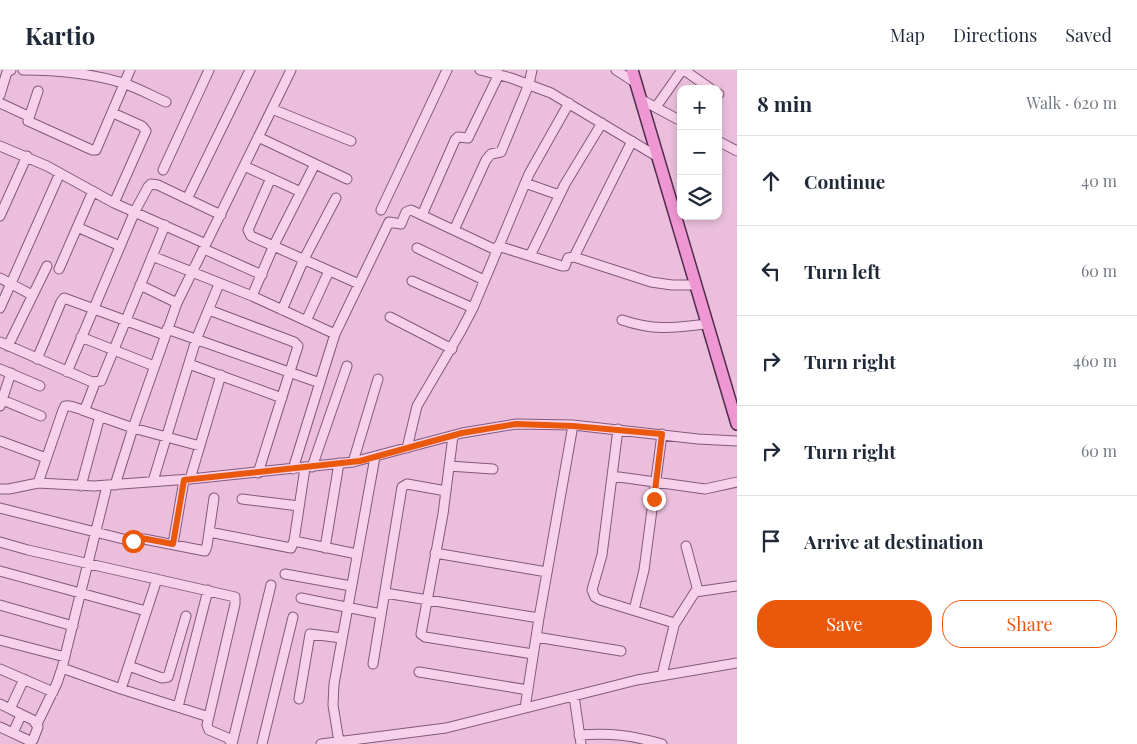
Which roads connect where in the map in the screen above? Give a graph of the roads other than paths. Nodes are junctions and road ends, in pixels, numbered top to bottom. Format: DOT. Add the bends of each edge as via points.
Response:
graph roads {
  1 [pos="10,70"];
  2 [pos="24,70"];
  3 [pos="130,70"];
  4 [pos="209,70"];
  5 [pos="250,70"];
  6 [pos="291,70"];
  7 [pos="447,70"];
  8 [pos="480,70"];
  9 [pos="532,70"];
  10 [pos="616,70"];
  11 [pos="632,70"];
  12 [pos="683,70"];
  13 [pos="495,72"];
  14 [pos="636,83"];
  15 [pos="124,84"];
  16 [pos="529,84"];
  17 [pos="705,85"];
  18 [pos="38,91"];
  19 [pos="0,95"];
  20 [pos="640,98"];
  21 [pos="166,102"];
  22 [pos="0,103"];
  23 [pos="569,103"];
  24 [pos="272,108"];
  25 [pos="656,108"];
  26 [pos="113,114"];
  27 [pos="28,116"];
  28 [pos="677,119"];
  29 [pos="602,123"];
  30 [pos="258,137"];
  31 [pos="351,141"];
  32 [pos="632,141"];
  33 [pos="722,143"];
  34 [pos="0,146"];
  35 [pos="737,152"];
  36 [pos="27,156"];
  37 [pos="658,157"];
  38 [pos="315,164"];
  39 [pos="244,166"];
  40 [pos="163,170"];
  41 [pos="60,173"];
  42 [pos="271,178"];
  43 [pos="347,178"];
  44 [pos="525,183"];
  45 [pos="93,191"];
  46 [pos="301,192"];
  47 [pos="559,196"];
  48 [pos="336,198"];
  49 [pos="187,199"];
  50 [pos="114,202"];
  51 [pos="381,210"];
  52 [pos="135,212"];
  53 [pos="221,215"];
  54 [pos="422,215"];
  55 [pos="0,216"];
  56 [pos="165,225"];
  57 [pos="77,227"];
  58 [pos="454,230"];
  59 [pos="274,245"];
  60 [pos="120,246"];
  61 [pos="205,246"];
  62 [pos="417,248"];
  63 [pos="497,248"];
  64 [pos="152,256"];
  65 [pos="530,256"];
  66 [pos="574,257"];
  67 [pos="304,259"];
  68 [pos="47,266"];
  69 [pos="60,269"];
  70 [pos="329,270"];
  71 [pos="192,272"];
  72 [pos="262,275"];
  73 [pos="0,278"];
  74 [pos="484,280"];
  75 [pos="412,281"];
  76 [pos="12,283"];
  77 [pos="219,284"];
  78 [pos="359,284"];
  79 [pos="140,285"];
  80 [pos="694,285"];
  81 [pos="32,295"];
  82 [pos="252,296"];
  83 [pos="177,303"];
  84 [pos="0,308"];
  85 [pos="473,308"];
  86 [pos="93,309"];
  87 [pos="208,310"];
  88 [pos="282,310"];
  89 [pos="390,317"];
  90 [pos="125,320"];
  91 [pos="622,320"];
  92 [pos="306,321"];
  93 [pos="706,324"];
  94 [pos="166,332"];
  95 [pos="335,334"];
  96 [pos="81,337"];
  97 [pos="196,340"];
  98 [pos="4,344"];
  99 [pos="452,349"];
  100 [pos="114,350"];
  101 [pos="36,358"];
  102 [pos="189,364"];
  103 [pos="154,366"];
  104 [pos="347,366"];
  105 [pos="0,369"];
  106 [pos="67,372"];
  107 [pos="290,373"];
  108 [pos="11,374"];
  109 [pos="221,376"];
  110 [pos="378,378"];
  111 [pos="95,383"];
  112 [pos="320,383"];
  113 [pos="40,386"];
  114 [pos="282,398"];
  115 [pos="1,401"];
  116 [pos="82,410"];
  117 [pos="41,416"];
  118 [pos="100,416"];
  119 [pos="737,424"];
  120 [pos="573,426"];
  121 [pos="133,428"];
  122 [pos="618,429"];
  123 [pos="662,434"];
  124 [pos="453,436"];
  125 [pos="167,437"];
  126 [pos="0,441"];
  127 [pos="737,441"];
  128 [pos="200,446"];
  129 [pos="406,448"];
  130 [pos="375,457"];
  131 [pos="46,458"];
  132 [pos="353,462"];
  133 [pos="339,463"];
  134 [pos="449,466"];
  135 [pos="308,467"];
  136 [pos="292,469"];
  137 [pos="493,469"];
  138 [pos="258,473"];
  139 [pos="612,476"];
  140 [pos="187,480"];
  141 [pos="153,481"];
  142 [pos="656,482"];
  143 [pos="737,482"];
  144 [pos="38,483"];
  145 [pos="111,485"];
  146 [pos="81,486"];
  147 [pos="0,489"];
  148 [pos="446,491"];
  149 [pos="214,498"];
  150 [pos="242,499"];
  151 [pos="299,506"];
  152 [pos="0,508"];
  153 [pos="96,532"];
  154 [pos="209,532"];
  155 [pos="294,541"];
  156 [pos="0,542"];
  157 [pos="173,544"];
  158 [pos="686,546"];
  159 [pos="325,548"];
  160 [pos="435,553"];
  161 [pos="357,554"];
  162 [pos="88,563"];
  163 [pos="0,571"];
  164 [pos="547,572"];
  165 [pos="284,574"];
  166 [pos="157,579"];
  167 [pos="270,585"];
  168 [pos="351,586"];
  169 [pos="737,586"];
  170 [pos="208,590"];
  171 [pos="698,591"];
  172 [pos="385,593"];
  173 [pos="80,594"];
  174 [pos="300,598"];
  175 [pos="427,599"];
  176 [pos="0,605"];
  177 [pos="348,608"];
  178 [pos="634,610"];
  179 [pos="146,611"];
  180 [pos="381,614"];
  181 [pos="186,616"];
  182 [pos="293,617"];
  183 [pos="539,618"];
  184 [pos="674,625"];
  185 [pos="73,626"];
  186 [pos="536,637"];
  187 [pos="342,638"];
  188 [pos="0,640"];
  189 [pos="621,651"];
  190 [pos="533,654"];
  191 [pos="65,657"];
  192 [pos="737,663"];
  193 [pos="373,664"];
  194 [pos="129,666"];
  195 [pos="62,668"];
  196 [pos="0,669"];
  197 [pos="418,672"];
  198 [pos="662,675"];
  199 [pos="24,679"];
  200 [pos="121,689"];
  201 [pos="528,690"];
  202 [pos="53,692"];
  203 [pos="574,696"];
  204 [pos="299,700"];
  205 [pos="0,704"];
  206 [pos="178,707"];
  207 [pos="525,708"];
  208 [pos="10,709"];
  209 [pos="21,715"];
  210 [pos="209,717"];
  211 [pos="37,724"];
  212 [pos="0,727"];
  213 [pos="13,733"];
  214 [pos="580,740"];
  215 [pos="648,742"];
  216 [pos="330,743"];
  217 [pos="232,744"];
  218 [pos="262,744"];
  219 [pos="662,744"];
  1 -- 19 [label="street"];
  2 -- 15 [label="street" via="76,72"];
  3 -- 15 [label="street"];
  4 -- 40 [label="street"];
  5 -- 49 [label="street"];
  6 -- 24 [label="street"];
  7 -- 51 [label="street"];
  8 -- 13 [label="street"];
  9 -- 16 [label="street"];
  10 -- 14 [label="street"];
  11 -- 14 [label="main road"];
  12 -- 17 [label="street"];
  12 -- 25 [label="street"];
  13 -- 16 [label="street"];
  13 -- 54 [label="street" via="468,138 458,137 455,140"];
  14 -- 20 [label="main road"];
  15 -- 21 [label="street"];
  15 -- 26 [label="street"];
  16 -- 23 [label="street"];
  16 -- 58 [label="street" via="501,152 491,154 486,160"];
  18 -- 27 [label="street"];
  20 -- 25 [label="street"];
  20 -- 37 [label="main road"];
  22 -- 27 [label="street"];
  23 -- 29 [label="street"];
  23 -- 44 [label="street"];
  24 -- 30 [label="street"];
  24 -- 31 [label="street"];
  25 -- 28 [label="street"];
  26 -- 27 [label="street" via="98,149 94,151 30,123"];
  26 -- 50 [label="street" via="142,126 146,131"];
  29 -- 32 [label="street"];
  29 -- 47 [label="street"];
  30 -- 38 [label="street"];
  30 -- 39 [label="street"];
  32 -- 37 [label="street"];
  32 -- 66 [label="street"];
  33 -- 35 [label="street"];
  34 -- 36 [label="street"];
  36 -- 41 [label="street"];
  36 -- 55 [label="street"];
  37 -- 80 [label="main road"];
  38 -- 43 [label="street"];
  38 -- 46 [label="street"];
  39 -- 42 [label="street"];
  39 -- 53 [label="street"];
  41 -- 45 [label="street"];
  41 -- 76 [label="street"];
  42 -- 46 [label="street"];
  42 -- 59 [label="street" via="248,230 251,236"];
  44 -- 47 [label="street"];
  44 -- 63 [label="street"];
  45 -- 50 [label="street"];
  45 -- 57 [label="street"];
  46 -- 59 [label="street"];
  47 -- 65 [label="street"];
  48 -- 67 [label="street"];
  49 -- 52 [label="street" via="151,184"];
  49 -- 53 [label="street"];
  50 -- 52 [label="street"];
  52 -- 56 [label="street"];
  52 -- 60 [label="street"];
  53 -- 61 [label="street"];
  54 -- 58 [label="street"];
  54 -- 78 [label="street" via="408,210 401,224 389,222"];
  56 -- 61 [label="street"];
  56 -- 64 [label="street"];
  57 -- 60 [label="street"];
  57 -- 69 [label="street"];
  58 -- 63 [label="street"];
  59 -- 67 [label="street"];
  59 -- 72 [label="street"];
  60 -- 86 [label="street"];
  61 -- 71 [label="street"];
  61 -- 72 [label="street"];
  62 -- 74 [label="street"];
  63 -- 65 [label="street"];
  63 -- 74 [label="street"];
  64 -- 71 [label="street"];
  64 -- 79 [label="street"];
  65 -- 66 [label="street" via="562,266 568,258"];
  66 -- 80 [label="street" via="650,282"];
  67 -- 70 [label="street"];
  67 -- 88 [label="street"];
  68 -- 81 [label="street"];
  70 -- 78 [label="street"];
  70 -- 92 [label="street"];
  71 -- 77 [label="street"];
  71 -- 83 [label="street"];
  72 -- 82 [label="street"];
  73 -- 76 [label="street"];
  74 -- 85 [label="street"];
  75 -- 85 [label="street"];
  76 -- 81 [label="street"];
  76 -- 84 [label="street"];
  77 -- 82 [label="street"];
  77 -- 87 [label="street"];
  78 -- 95 [label="street"];
  79 -- 83 [label="street"];
  79 -- 90 [label="street"];
  80 -- 93 [label="main road"];
  81 -- 98 [label="street"];
  82 -- 88 [label="street"];
  83 -- 94 [label="street"];
  85 -- 99 [label="street"];
  86 -- 90 [label="street"];
  86 -- 96 [label="street"];
  86 -- 101 [label="street" via="62,299"];
  87 -- 97 [label="street"];
  87 -- 107 [label="street" via="297,343"];
  88 -- 92 [label="street"];
  89 -- 99 [label="street"];
  90 -- 94 [label="street"];
  90 -- 100 [label="street"];
  91 -- 93 [label="street" via="662,329"];
  92 -- 95 [label="street"];
  93 -- 119 [label="main road"];
  94 -- 97 [label="street"];
  94 -- 103 [label="street"];
  95 -- 112 [label="street"];
  96 -- 100 [label="street"];
  96 -- 106 [label="street"];
  97 -- 102 [label="street"];
  97 -- 107 [label="street"];
  98 -- 101 [label="street"];
  99 -- 129 [label="street" via="417,406"];
  100 -- 103 [label="street"];
  100 -- 111 [label="street" via="101,381"];
  101 -- 106 [label="street"];
  102 -- 109 [label="street"];
  102 -- 125 [label="street"];
  103 -- 121 [label="street"];
  104 -- 135 [label="street"];
  105 -- 108 [label="street"];
  106 -- 111 [label="street"];
  107 -- 112 [label="street"];
  107 -- 114 [label="street"];
  108 -- 113 [label="street"];
  108 -- 115 [label="street"];
  109 -- 114 [label="street"];
  109 -- 128 [label="street"];
  110 -- 132 [label="street"];
  111 -- 116 [label="street" via="87,407"];
  112 -- 136 [label="street"];
  114 -- 138 [label="street"];
  115 -- 117 [label="street"];
  116 -- 118 [label="street"];
  116 -- 131 [label="street" via="65,406"];
  118 -- 121 [label="street"];
  118 -- 146 [label="street"];
  120 -- 122 [label="street"];
  120 -- 124 [label="street" via="516,424"];
  120 -- 164 [label="street"];
  121 -- 125 [label="street"];
  121 -- 145 [label="street"];
  122 -- 123 [label="street"];
  122 -- 139 [label="street"];
  123 -- 127 [label="street"];
  123 -- 142 [label="street"];
  124 -- 129 [label="street"];
  124 -- 134 [label="street"];
  125 -- 128 [label="street"];
  125 -- 141 [label="street"];
  126 -- 131 [label="street"];
  128 -- 140 [label="street"];
  129 -- 130 [label="street"];
  130 -- 132 [label="street"];
  130 -- 161 [label="street"];
  131 -- 144 [label="street"];
  132 -- 133 [label="street"];
  133 -- 135 [label="street"];
  133 -- 159 [label="street"];
  134 -- 137 [label="street"];
  134 -- 148 [label="street"];
  135 -- 136 [label="street"];
  135 -- 151 [label="street"];
  136 -- 138 [label="street"];
  138 -- 140 [label="street"];
  139 -- 142 [label="street"];
  139 -- 178 [label="street" via="602,555 592,590 600,600"];
  140 -- 141 [label="street"];
  140 -- 157 [label="street"];
  141 -- 145 [label="street"];
  142 -- 143 [label="street" via="705,489"];
  142 -- 178 [label="street" via="644,570"];
  144 -- 146 [label="street"];
  144 -- 147 [label="street"];
  145 -- 146 [label="street"];
  145 -- 153 [label="street"];
  148 -- 160 [label="street"];
  148 -- 172 [label="street" via="407,484 402,487"];
  149 -- 154 [label="street"];
  150 -- 151 [label="street"];
  151 -- 155 [label="street"];
  152 -- 153 [label="street"];
  153 -- 157 [label="street" via="133,541 141,538"];
  153 -- 162 [label="street"];
  154 -- 155 [label="street" via="288,548"];
  154 -- 157 [label="street" via="204,551"];
  155 -- 159 [label="street"];
  156 -- 162 [label="street"];
  158 -- 171 [label="street"];
  159 -- 161 [label="street"];
  160 -- 164 [label="street"];
  160 -- 175 [label="street"];
  161 -- 168 [label="street"];
  162 -- 166 [label="street"];
  162 -- 173 [label="street"];
  163 -- 173 [label="street"];
  164 -- 183 [label="street"];
  165 -- 168 [label="street"];
  166 -- 170 [label="street"];
  166 -- 179 [label="street"];
  167 -- 217 [label="street"];
  168 -- 177 [label="street"];
  169 -- 171 [label="street"];
  170 -- 206 [label="street"];
  170 -- 210 [label="street" via="236,600"];
  171 -- 184 [label="street" via="693,593"];
  172 -- 175 [label="street"];
  172 -- 180 [label="street"];
  173 -- 179 [label="street"];
  173 -- 185 [label="street"];
  174 -- 177 [label="street"];
  175 -- 183 [label="street"];
  175 -- 190 [label="street" via="422,636"];
  176 -- 185 [label="street"];
  177 -- 180 [label="street"];
  177 -- 187 [label="street"];
  178 -- 184 [label="street"];
  179 -- 194 [label="street"];
  180 -- 193 [label="street"];
  181 -- 194 [label="street" via="168,677 162,678"];
  182 -- 218 [label="street"];
  183 -- 186 [label="street"];
  184 -- 198 [label="street"];
  185 -- 191 [label="street"];
  186 -- 189 [label="street"];
  186 -- 190 [label="street"];
  187 -- 204 [label="street" via="310,634"];
  187 -- 216 [label="street"];
  188 -- 191 [label="street"];
  190 -- 201 [label="street"];
  191 -- 195 [label="street"];
  192 -- 198 [label="street"];
  194 -- 200 [label="street"];
  195 -- 200 [label="street"];
  195 -- 202 [label="street"];
  196 -- 199 [label="street"];
  197 -- 201 [label="street"];
  198 -- 203 [label="street"];
  199 -- 202 [label="street"];
  199 -- 208 [label="street"];
  200 -- 206 [label="street"];
  201 -- 207 [label="street"];
  202 -- 211 [label="street"];
  203 -- 207 [label="street"];
  203 -- 214 [label="street"];
  205 -- 208 [label="street"];
  206 -- 210 [label="street"];
  207 -- 216 [label="street" via="446,728"];
  208 -- 209 [label="street"];
  209 -- 211 [label="street"];
  209 -- 213 [label="street"];
  210 -- 217 [label="street" via="208,729 228,738"];
  211 -- 213 [label="street" via="31,741"];
  212 -- 213 [label="street"];
  214 -- 215 [label="street" via="618,734"];
  215 -- 219 [label="street"];
}
